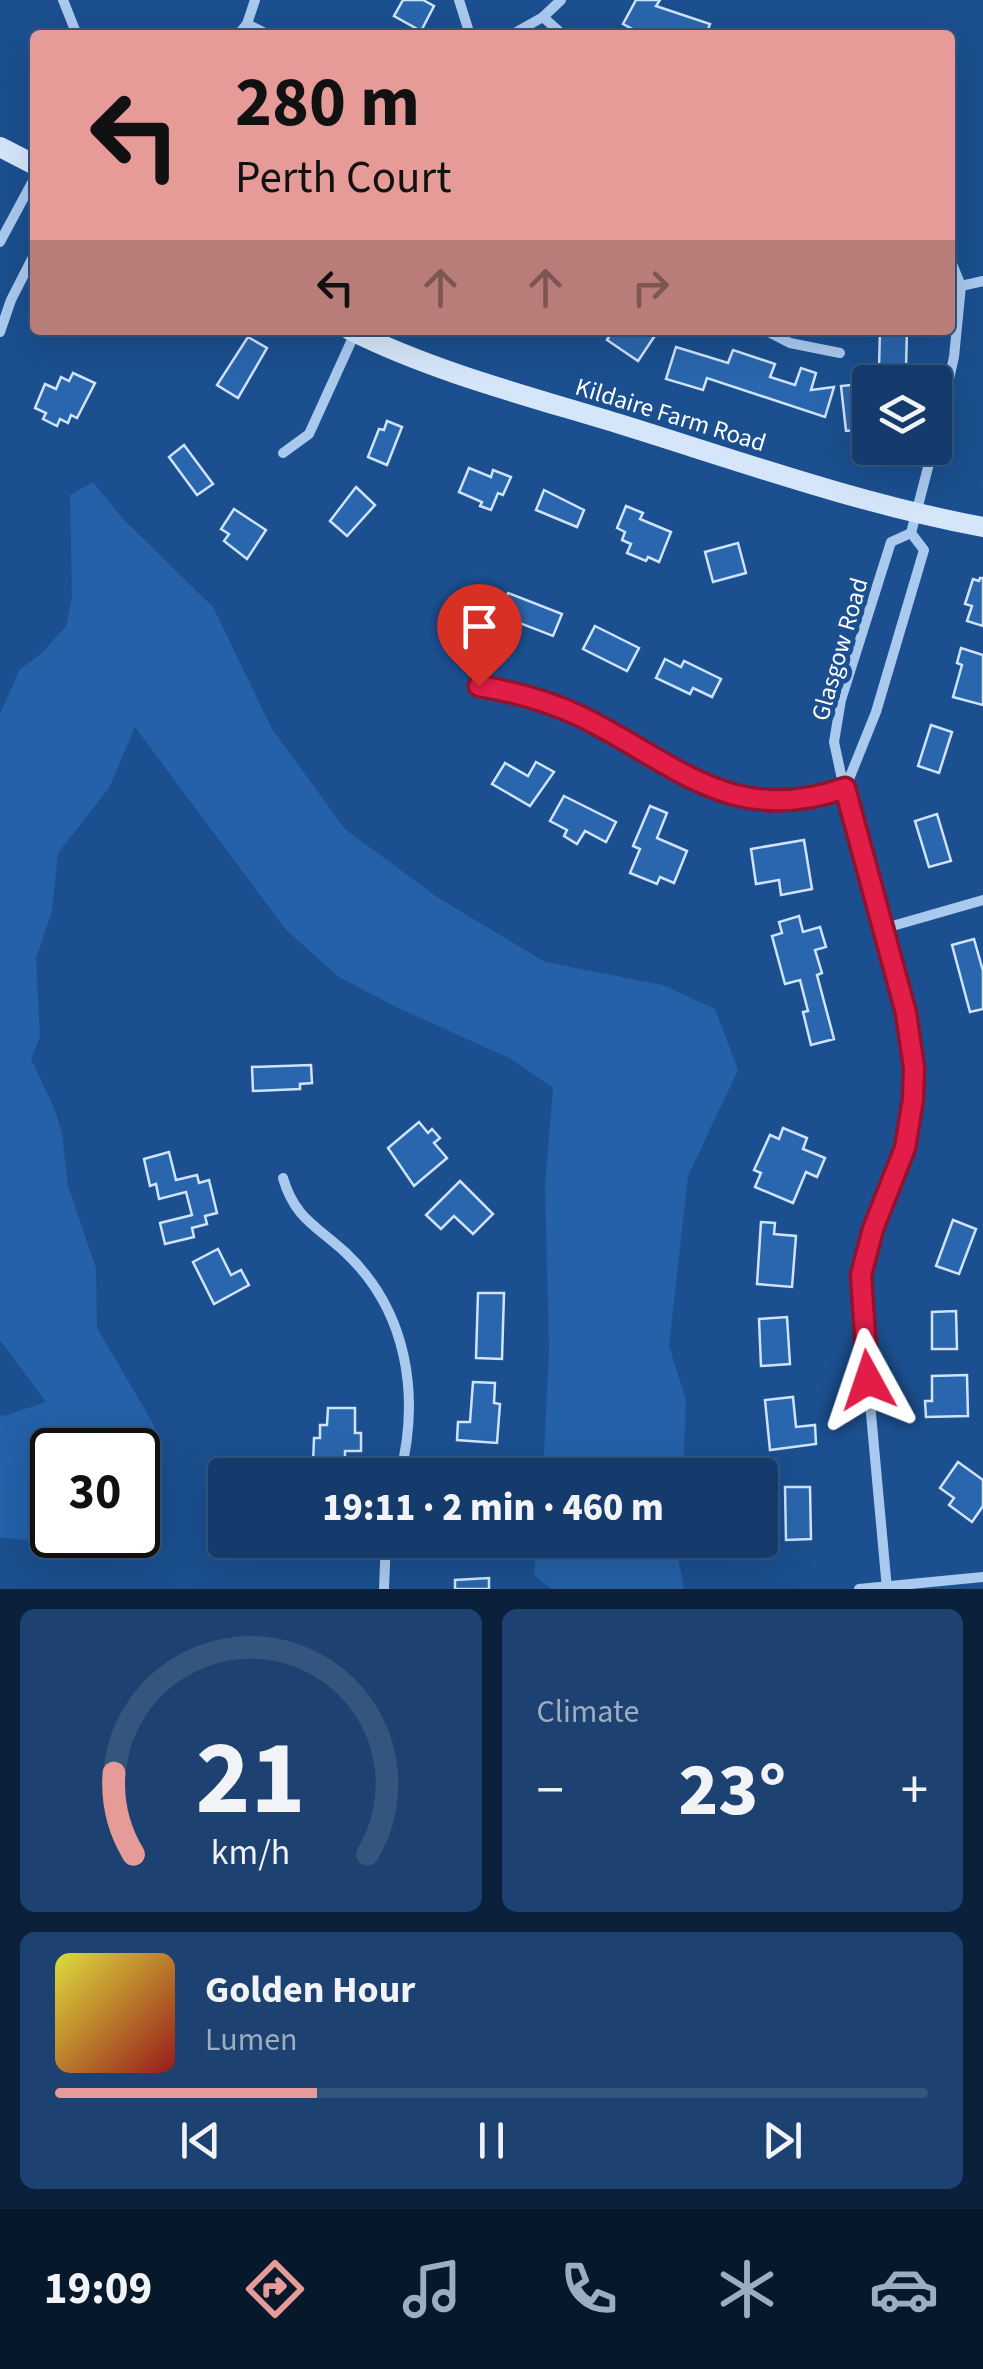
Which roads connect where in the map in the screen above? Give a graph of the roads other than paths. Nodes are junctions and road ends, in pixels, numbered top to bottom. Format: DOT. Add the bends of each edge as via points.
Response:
graph roads {
  1 [pos="63,0"];
  2 [pos="254,0"];
  3 [pos="460,0"];
  4 [pos="561,0"];
  5 [pos="543,17"];
  6 [pos="247,24"];
  7 [pos="75,30"];
  8 [pos="242,30"];
  9 [pos="259,30"];
  10 [pos="469,30"];
  11 [pos="520,30"];
  12 [pos="557,30"];
  13 [pos="0,147"];
  14 [pos="30,162"];
  15 [pos="30,186"];
  16 [pos="0,242"];
  17 [pos="30,263"];
  18 [pos="955,271"];
  19 [pos="983,282"];
  20 [pos="961,286"];
  21 [pos="0,332"];
  22 [pos="352,335"];
  23 [pos="361,335"];
  24 [pos="775,335"];
  25 [pos="840,353"];
  26 [pos="952,365"];
  27 [pos="282,452"];
  28 [pos="929,465"];
  29 [pos="913,524"];
  30 [pos="983,527"];
  31 [pos="479,686"];
  32 [pos="845,788"];
  33 [pos="983,900"];
  34 [pos="882,928"];
  35 [pos="283,1178"];
  36 [pos="403,1458"];
  37 [pos="385,1558"];
  38 [pos="983,1577"];
  39 [pos="887,1588"];
  40 [pos="384,1589"];
  41 [pos="859,1589"];
  1 -- 7 [label="street"];
  2 -- 6 [label="street"];
  3 -- 10 [label="street"];
  4 -- 5 [label="street"];
  5 -- 11 [label="street"];
  5 -- 12 [label="street"];
  6 -- 8 [label="street"];
  6 -- 9 [label="street"];
  13 -- 14 [label="main road"];
  15 -- 16 [label="street"];
  17 -- 21 [label="street"];
  18 -- 20 [label="street"];
  19 -- 20 [label="street"];
  20 -- 26 [label="street"];
  22 -- 27 [label="street" via="310,434"];
  23 -- 29 [label="main road, Kildaire Farm Road"];
  24 -- 25 [label="street"];
  28 -- 29 [label="street"];
  29 -- 30 [label="main road, Kildaire Farm Road"];
  29 -- 32 [label="street, Glasgow Road" via="924,550 876,712"];
  29 -- 32 [label="street, Glasgow Road" via="891,542 841,700 834,742"];
  31 -- 32 [label="street" via="554,704 708,788 739,798 782,801"];
  32 -- 34 [label="street, Glasgow Road"];
  33 -- 34 [label="street"];
  34 -- 39 [label="street, Glasgow Road" via="914,1068 905,1148 861,1275"];
  35 -- 36 [label="street" via="294,1208 356,1265 395,1326 410,1386"];
  37 -- 40 [label="street"];
  38 -- 39 [label="street"];
  39 -- 41 [label="street"];
}
